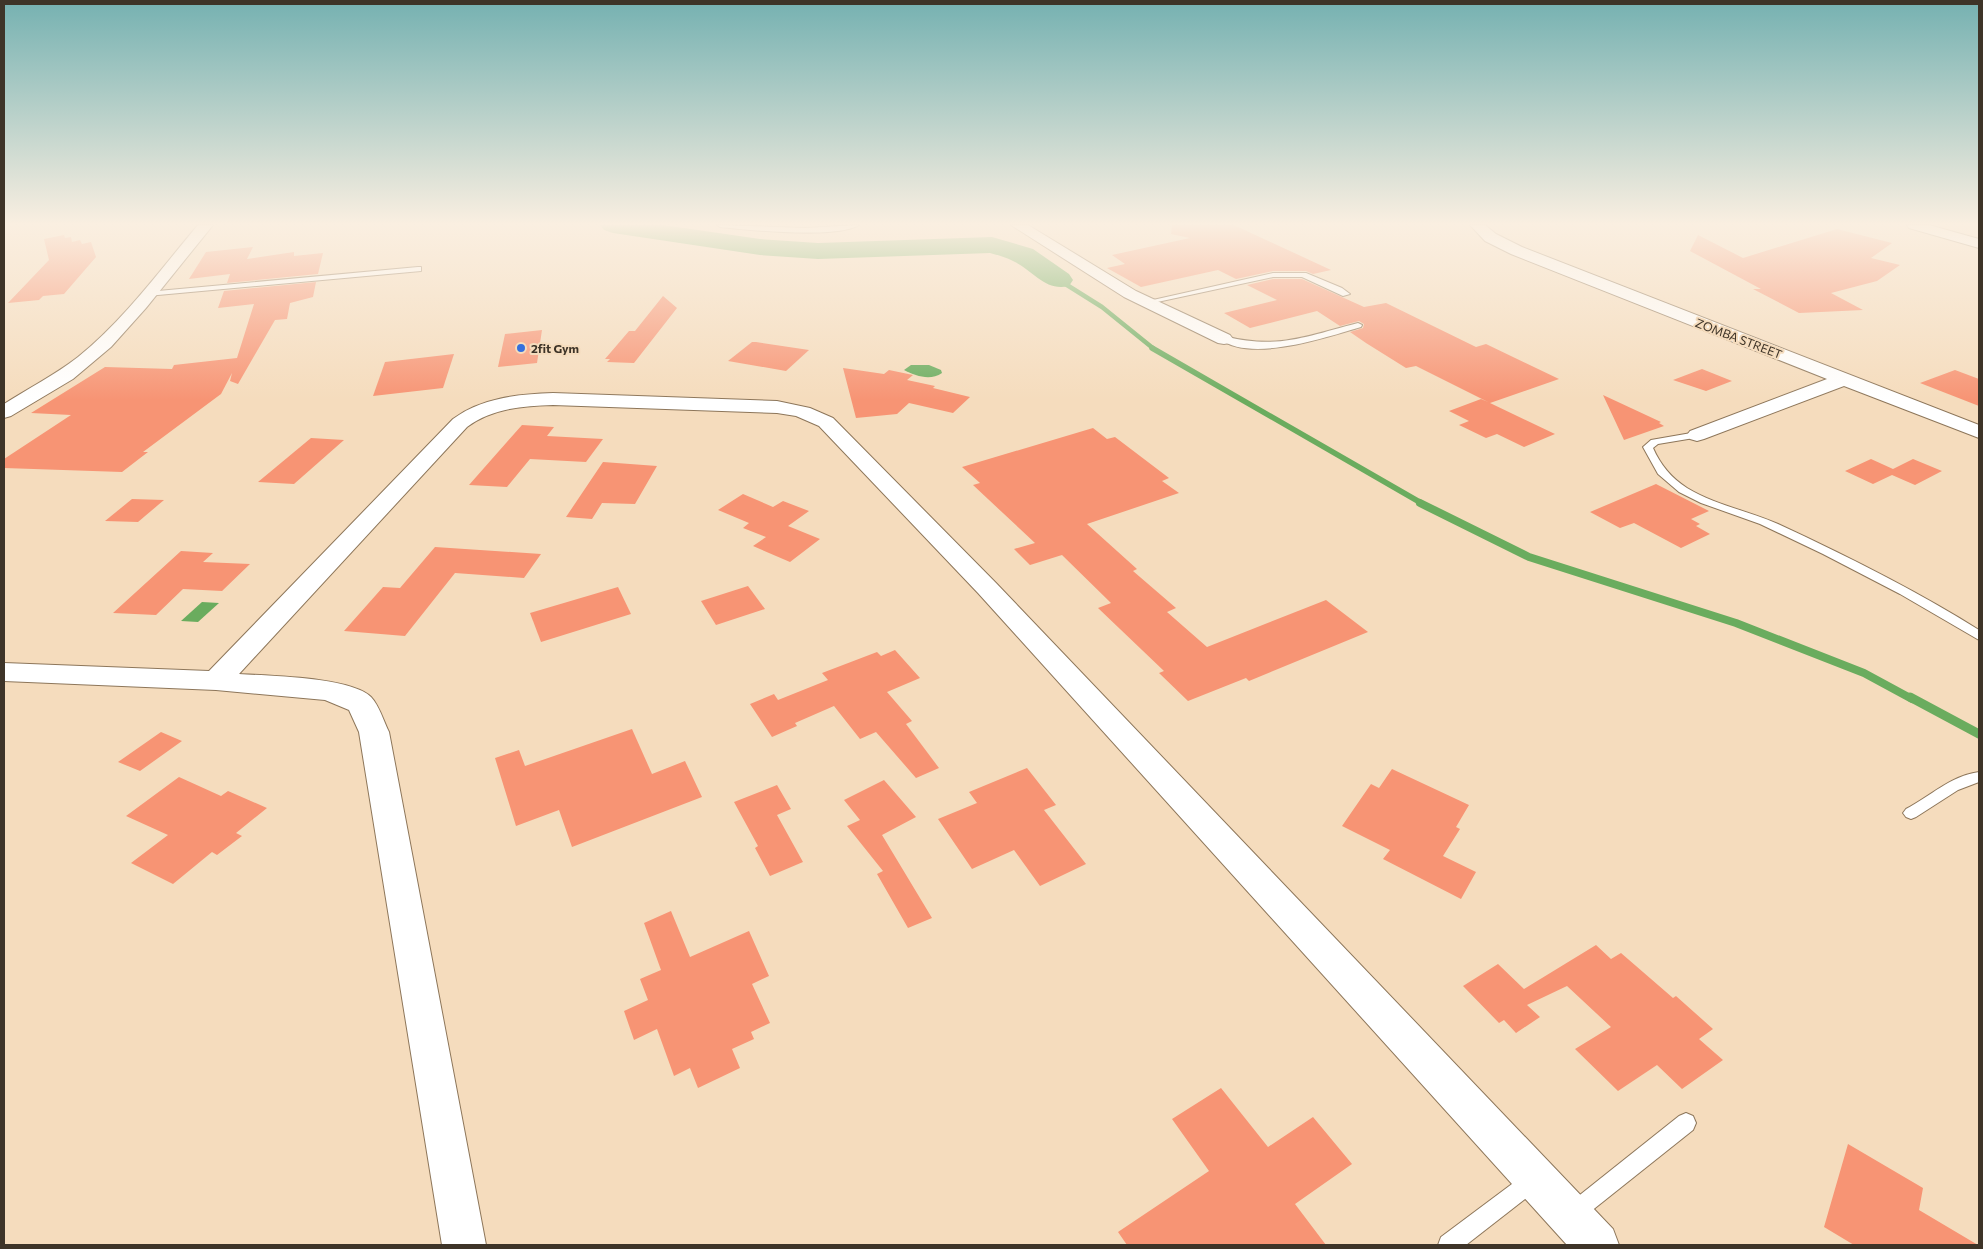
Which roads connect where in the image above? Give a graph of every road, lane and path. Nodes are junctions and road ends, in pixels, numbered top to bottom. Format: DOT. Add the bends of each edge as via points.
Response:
graph roads {
  1 [pos="156,283"];
  2 [pos="263,283"];
  3 [pos="1114,283"];
  4 [pos="1235,283"];
  5 [pos="1322,283"];
  6 [pos="1598,283"];
  7 [pos="1339,290"];
  8 [pos="147,294"];
  9 [pos="1148,302"];
  10 [pos="1358,325"];
  11 [pos="1224,339"];
  12 [pos="1845,379"];
  13 [pos="4,412"];
  14 [pos="1979,432"];
  15 [pos="1697,435"];
  16 [pos="1979,636"];
  17 [pos="4,672"];
  18 [pos="216,681"];
  19 [pos="1979,777"];
  20 [pos="1911,813"];
  21 [pos="1686,1123"];
  22 [pos="1534,1179"];
  23 [pos="1570,1216"];
  24 [pos="464,1245"];
  25 [pos="1449,1245"];
  26 [pos="1597,1245"];
  1 -- 8 [label="street"];
  2 -- 8 [label="lane"];
  3 -- 9 [label="street"];
  4 -- 9 [label="lane"];
  5 -- 7 [label="lane" via="1346,294"];
  6 -- 12 [label="street, ZOMBA STREET"];
  8 -- 13 [label="street" via="90,355 66,374"];
  9 -- 11 [label="street"];
  10 -- 11 [label="lane" via="1279,345 1240,345"];
  12 -- 14 [label="street, ZOMBA STREET"];
  12 -- 15 [label="street"];
  15 -- 16 [label="lane" via="1655,442 1648,447 1664,475 1684,490 1773,526 1835,556"];
  17 -- 18 [label="street"];
  18 -- 22 [label="street" via="460,424 480,412 508,402 553,399 777,407 815,415 826,422 994,596"];
  18 -- 24 [label="street" via="344,694 361,704 368,718 374,732"];
  19 -- 20 [label="lane" via="1970,777"];
  21 -- 23 [label="lane"];
  22 -- 23 [label="street"];
  22 -- 25 [label="lane"];
  23 -- 26 [label="street"];
}
